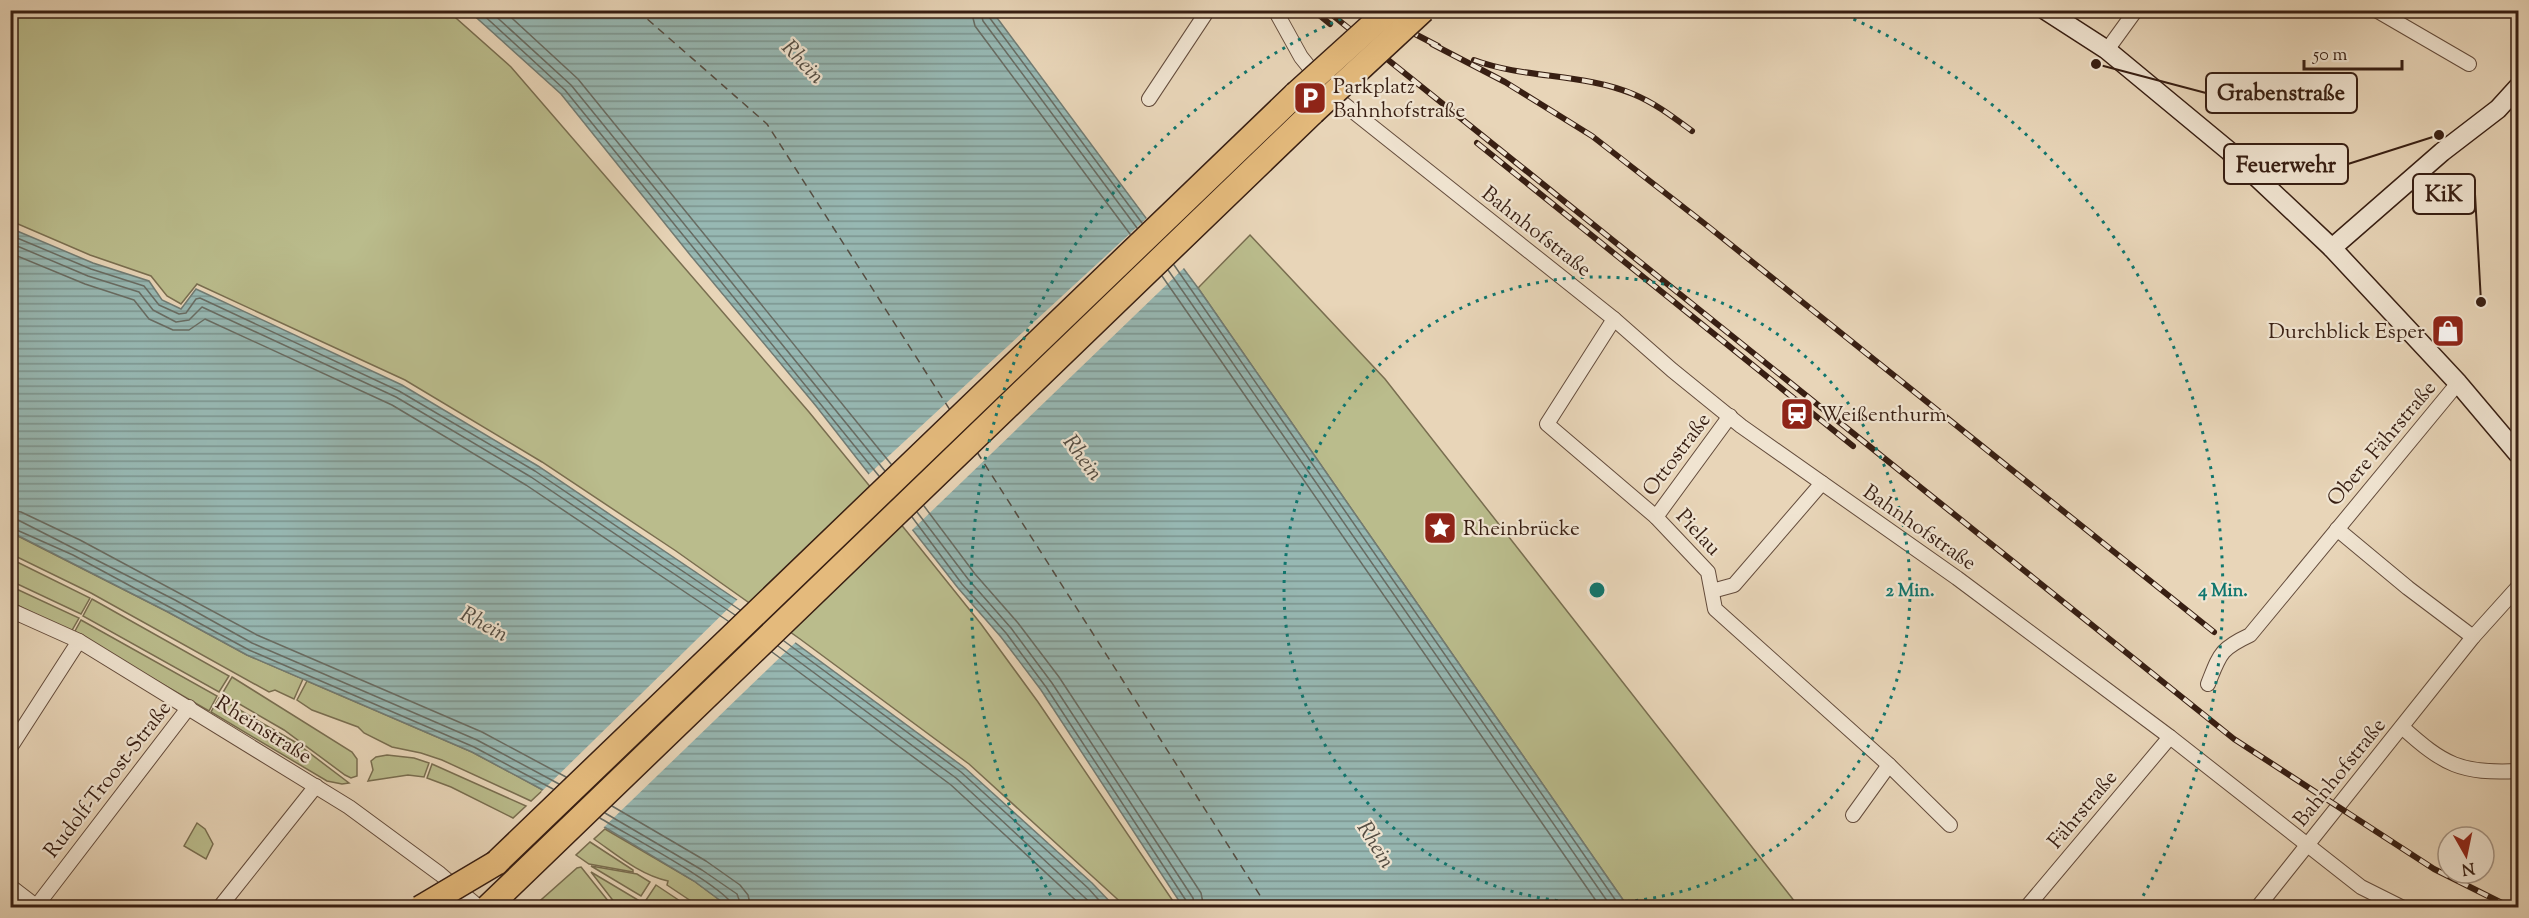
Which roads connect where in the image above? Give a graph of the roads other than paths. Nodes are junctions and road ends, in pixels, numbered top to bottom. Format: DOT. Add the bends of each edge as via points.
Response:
graph roads {
  1 [pos="1208,10"];
  2 [pos="1275,10"];
  3 [pos="1389,10"];
  4 [pos="1423,10"];
  5 [pos="2045,10"];
  6 [pos="2136,10"];
  7 [pos="2376,10"];
  8 [pos="2107,50"];
  9 [pos="2469,64"];
  10 [pos="2518,87"];
  11 [pos="1149,99"];
  12 [pos="2332,248"];
  13 [pos="1614,318"];
  14 [pos="2458,383"];
  15 [pos="1731,416"];
  16 [pos="2518,454"];
  17 [pos="1822,483"];
  18 [pos="1656,517"];
  19 [pos="2337,529"];
  20 [pos="2518,587"];
  21 [pos="1712,591"];
  22 [pos="10,610"];
  23 [pos="2473,637"];
  24 [pos="79,641"];
  25 [pos="2208,684"];
  26 [pos="189,707"];
  27 [pos="2402,727"];
  28 [pos="2170,737"];
  29 [pos="10,748"];
  30 [pos="1889,765"];
  31 [pos="2518,771"];
  32 [pos="316,786"];
  33 [pos="1853,815"];
  34 [pos="1950,825"];
  35 [pos="2307,845"];
  36 [pos="496,863"];
  37 [pos="10,886"];
  38 [pos="36,907"];
  39 [pos="219,908"];
  40 [pos="420,908"];
  41 [pos="449,908"];
  42 [pos="480,908"];
  43 [pos="487,908"];
  44 [pos="2026,908"];
  45 [pos="2257,908"];
  46 [pos="2403,908"];
  1 -- 11 [label="street"];
  2 -- 13 [label="street, Bahnhofstraße" via="1301,57 1330,93"];
  3 -- 36 [label="highway, bridge" via="1244,142"];
  4 -- 43 [label="highway, bridge"];
  5 -- 8 [label="main road"];
  6 -- 8 [label="street"];
  7 -- 9 [label="street"];
  8 -- 12 [label="main road" via="2229,151"];
  10 -- 12 [label="main road" via="2498,109"];
  12 -- 14 [label="main road"];
  13 -- 15 [label="street, Bahnhofstraße"];
  13 -- 18 [label="street, Pielau" via="1548,424"];
  14 -- 16 [label="main road"];
  14 -- 19 [label="street, Obere Fährstraße"];
  15 -- 17 [label="street, Bahnhofstraße"];
  15 -- 18 [label="street, Ottostraße"];
  17 -- 21 [label="street" via="1734,585"];
  17 -- 28 [label="street, Bahnhofstraße"];
  18 -- 21 [label="street, Pielau" via="1708,572"];
  19 -- 23 [label="street, Obere Fährstraße"];
  19 -- 25 [label="street, Obere Fährstraße" via="2250,635 2220,654"];
  20 -- 23 [label="street, Bahnhofstraße"];
  21 -- 30 [label="street, Pielau" via="1715,609"];
  22 -- 24 [label="street, Rheinstraße"];
  23 -- 27 [label="street, Bahnhofstraße"];
  24 -- 26 [label="street, Rheinstraße"];
  24 -- 29 [label="street"];
  26 -- 32 [label="street, Rheinstraße"];
  26 -- 38 [label="street, Rudolf-Troost-Straße"];
  27 -- 31 [label="street" via="2442,760 2460,768"];
  27 -- 35 [label="street, Bahnhofstraße"];
  28 -- 35 [label="street, Bahnhofstraße"];
  28 -- 44 [label="street, Fährstraße"];
  30 -- 33 [label="street"];
  30 -- 34 [label="street, Pielau"];
  32 -- 39 [label="street"];
  32 -- 42 [label="street, Rheinstraße" via="407,849"];
  35 -- 45 [label="street"];
  35 -- 46 [label="street" via="2361,887"];
  36 -- 40 [label="highway, bridge"];
  36 -- 41 [label="highway, bridge"];
  37 -- 38 [label="street, Rudolf-Troost-Straße"];
}
